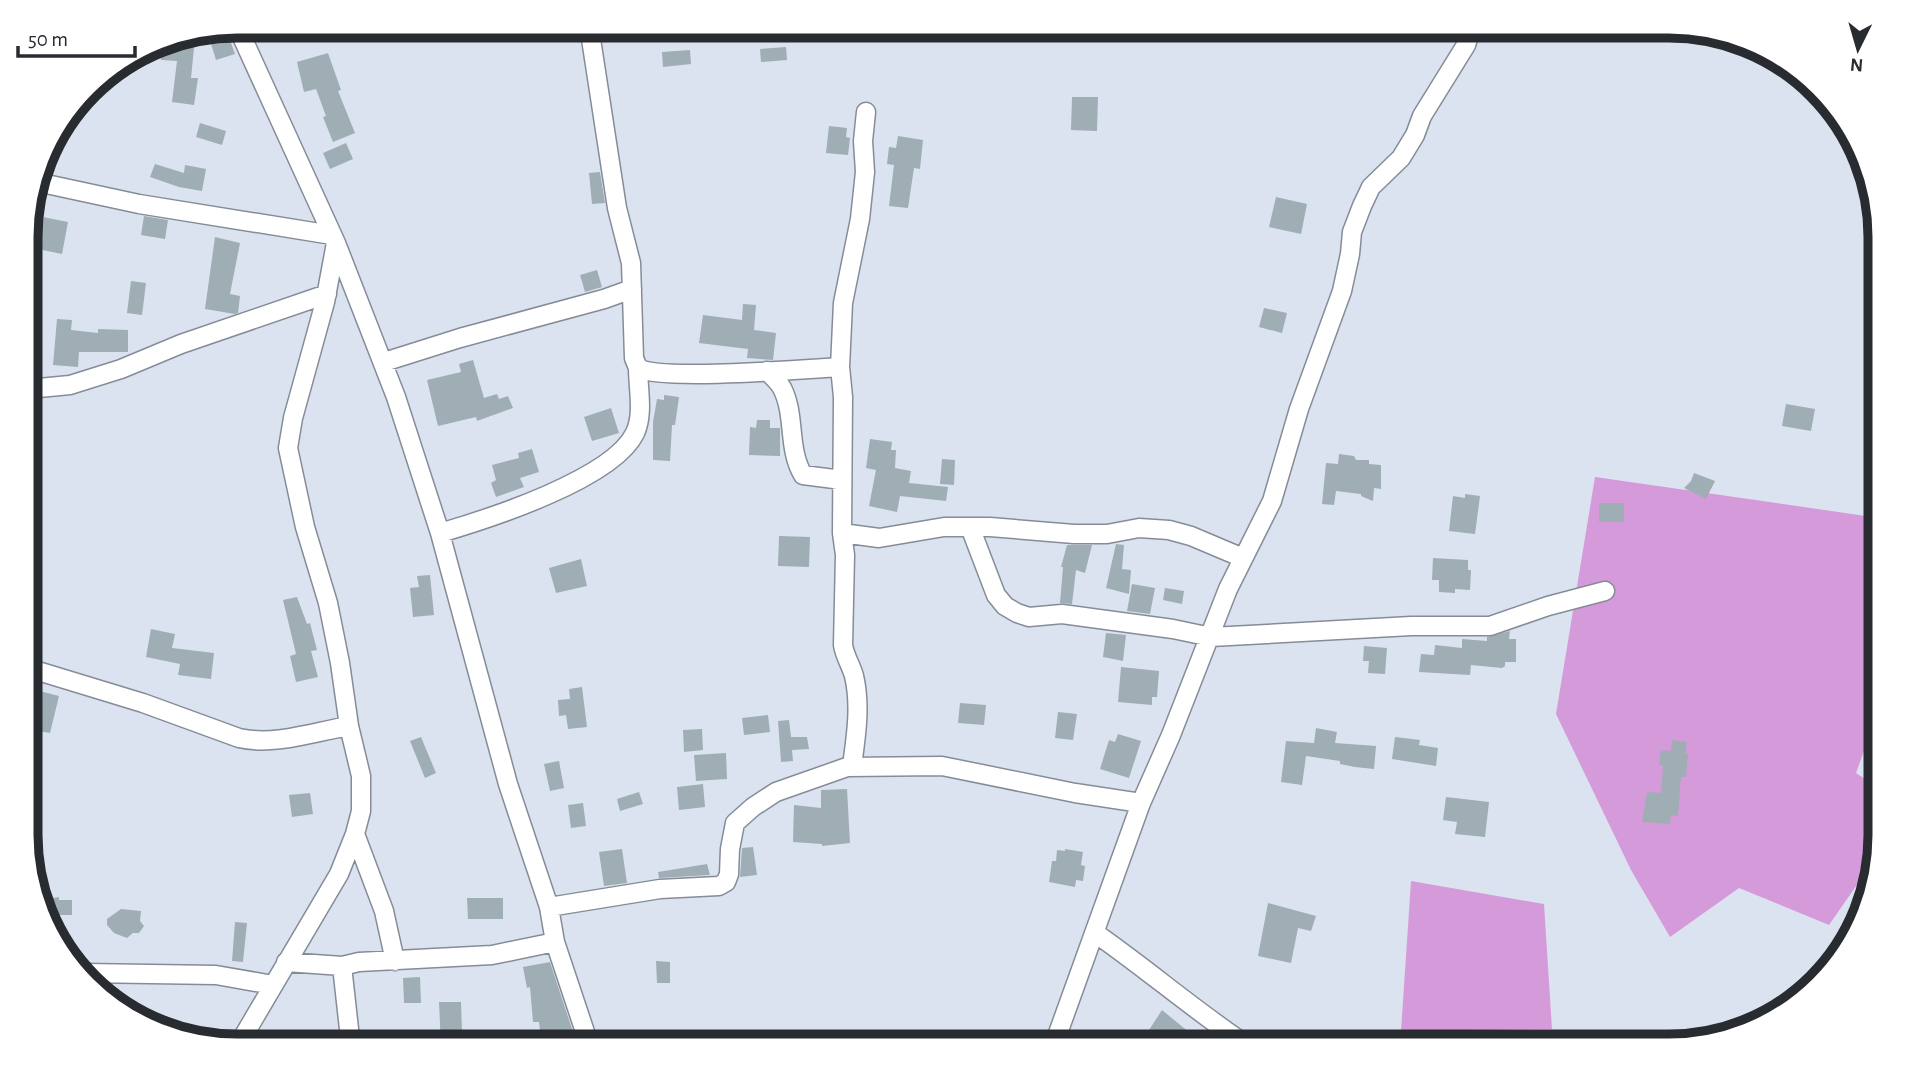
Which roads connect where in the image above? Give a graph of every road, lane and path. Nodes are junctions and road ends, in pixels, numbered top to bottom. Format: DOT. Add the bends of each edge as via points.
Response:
graph roads {
  1 [pos="243,38"];
  2 [pos="591,38"];
  3 [pos="1468,38"];
  4 [pos="866,112"];
  5 [pos="46,184"];
  6 [pos="334,239"];
  7 [pos="632,289"];
  8 [pos="327,294"];
  9 [pos="384,362"];
  10 [pos="840,367"];
  11 [pos="638,368"];
  12 [pos="767,371"];
  13 [pos="38,388"];
  14 [pos="842,480"];
  15 [pos="970,527"];
  16 [pos="440,533"];
  17 [pos="842,533"];
  18 [pos="1243,558"];
  19 [pos="1605,591"];
  20 [pos="1211,637"];
  21 [pos="38,671"];
  22 [pos="349,726"];
  23 [pos="852,766"];
  24 [pos="1141,803"];
  25 [pos="355,834"];
  26 [pos="549,907"];
  27 [pos="1096,933"];
  28 [pos="555,942"];
  29 [pos="395,961"];
  30 [pos="286,962"];
  31 [pos="342,966"];
  32 [pos="94,973"];
  33 [pos="274,985"];
  34 [pos="245,1034"];
  35 [pos="350,1034"];
  36 [pos="586,1034"];
  37 [pos="1058,1034"];
  38 [pos="1229,1034"];
  1 -- 6 [label="street"];
  2 -- 7 [label="street"];
  3 -- 18 [label="street" via="1401,158 1371,187 1362,206 1352,232 1342,291 1272,501"];
  4 -- 10 [label="street" via="865,172 843,303"];
  5 -- 6 [label="street"];
  6 -- 8 [label="street"];
  6 -- 9 [label="street"];
  7 -- 9 [label="street"];
  7 -- 11 [label="street"];
  8 -- 13 [label="street" via="108,373 69,385"];
  8 -- 22 [label="street" via="288,447 328,603"];
  9 -- 16 [label="street"];
  10 -- 12 [label="street"];
  10 -- 14 [label="street"];
  11 -- 12 [label="street" via="692,374"];
  11 -- 16 [label="street" via="636,431 610,459 527,504"];
  12 -- 14 [label="street" via="786,399 792,447 803,475"];
  14 -- 17 [label="street"];
  15 -- 17 [label="street" via="879,538"];
  15 -- 18 [label="street" via="1074,534 1169,530"];
  15 -- 20 [label="street" via="996,595 1017,613 1028,617 1062,614"];
  16 -- 26 [label="street" via="508,784"];
  17 -- 23 [label="street" via="843,645 857,692"];
  18 -- 20 [label="street"];
  19 -- 20 [label="street" via="1490,626"];
  20 -- 24 [label="street"];
  21 -- 22 [label="street" via="253,742"];
  22 -- 25 [label="street" via="361,776 361,811"];
  23 -- 24 [label="street" via="942,766"];
  23 -- 26 [label="street" via="776,792 753,807 736,823 729,874 719,886 660,889"];
  24 -- 27 [label="street"];
  25 -- 29 [label="street" via="384,911"];
  25 -- 30 [label="street" via="339,874"];
  26 -- 28 [label="street"];
  27 -- 37 [label="street"];
  27 -- 38 [label="street"];
  28 -- 29 [label="street" via="492,955"];
  28 -- 36 [label="street"];
  29 -- 31 [label="street"];
  30 -- 31 [label="street"];
  30 -- 33 [label="street"];
  31 -- 35 [label="street"];
  32 -- 33 [label="street" via="216,975"];
  33 -- 34 [label="street"];
}
